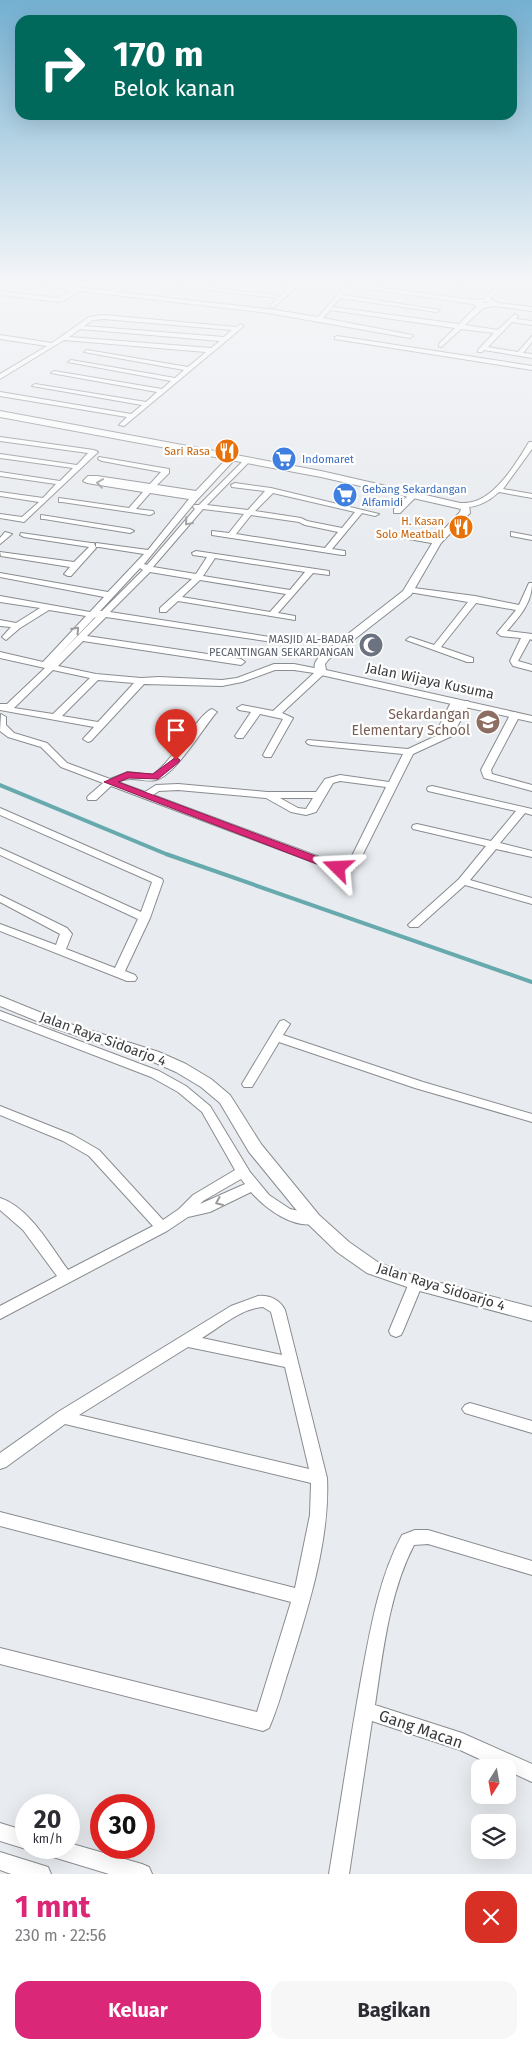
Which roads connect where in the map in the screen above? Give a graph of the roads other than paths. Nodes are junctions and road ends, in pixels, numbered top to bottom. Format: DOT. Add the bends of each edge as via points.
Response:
graph roads {
  1 [pos="14,368"];
  2 [pos="61,368"];
  3 [pos="109,368"];
  4 [pos="185,368"];
  5 [pos="188,369"];
  6 [pos="0,377"];
  7 [pos="44,379"];
  8 [pos="176,380"];
  9 [pos="163,391"];
  10 [pos="0,394"];
  11 [pos="17,397"];
  12 [pos="148,404"];
  13 [pos="0,414"];
  14 [pos="131,416"];
  15 [pos="0,418"];
  16 [pos="122,425"];
  17 [pos="92,432"];
  18 [pos="0,440"];
  19 [pos="532,444"];
  20 [pos="0,456"];
  21 [pos="233,457"];
  22 [pos="102,460"];
  23 [pos="246,460"];
  24 [pos="79,467"];
  25 [pos="220,471"];
  26 [pos="232,473"];
  27 [pos="0,474"];
  28 [pos="62,483"];
  29 [pos="235,485"];
  30 [pos="150,489"];
  31 [pos="498,490"];
  32 [pos="268,493"];
  33 [pos="0,494"];
  34 [pos="414,495"];
  35 [pos="532,496"];
  36 [pos="44,500"];
  37 [pos="62,500"];
  38 [pos="193,500"];
  39 [pos="463,505"];
  40 [pos="203,506"];
  41 [pos="131,510"];
  42 [pos="360,511"];
  43 [pos="397,511"];
  44 [pos="150,513"];
  45 [pos="247,514"];
  46 [pos="375,514"];
  47 [pos="0,516"];
  48 [pos="44,517"];
  49 [pos="342,530"];
  50 [pos="130,531"];
  51 [pos="380,532"];
  52 [pos="215,533"];
  53 [pos="514,534"];
  54 [pos="24,535"];
  55 [pos="231,535"];
  56 [pos="532,538"];
  57 [pos="99,541"];
  58 [pos="437,542"];
  59 [pos="327,550"];
  60 [pos="196,553"];
  61 [pos="342,553"];
  62 [pos="1,554"];
  63 [pos="148,555"];
  64 [pos="212,556"];
  65 [pos="76,565"];
  66 [pos="137,567"];
  67 [pos="146,570"];
  68 [pos="311,571"];
  69 [pos="326,573"];
  70 [pos="68,574"];
  71 [pos="0,575"];
  72 [pos="200,579"];
  73 [pos="532,586"];
  74 [pos="409,589"];
  75 [pos="292,593"];
  76 [pos="109,595"];
  77 [pos="175,598"];
  78 [pos="0,599"];
  79 [pos="475,599"];
  80 [pos="46,608"];
  81 [pos="521,609"];
  82 [pos="163,610"];
  83 [pos="532,612"];
  84 [pos="97,614"];
  85 [pos="273,614"];
  86 [pos="292,618"];
  87 [pos="0,623"];
  88 [pos="17,626"];
  89 [pos="530,636"];
  90 [pos="6,638"];
  91 [pos="80,638"];
  92 [pos="410,640"];
  93 [pos="276,641"];
  94 [pos="436,648"];
  95 [pos="0,655"];
  96 [pos="470,660"];
  97 [pos="240,662"];
  98 [pos="47,667"];
  99 [pos="532,668"];
  100 [pos="321,672"];
  101 [pos="96,677"];
  102 [pos="140,681"];
  103 [pos="461,702"];
  104 [pos="5,708"];
  105 [pos="242,708"];
  106 [pos="257,711"];
  107 [pos="212,712"];
  108 [pos="275,714"];
  109 [pos="515,715"];
  110 [pos="1,717"];
  111 [pos="55,717"];
  112 [pos="532,719"];
  113 [pos="99,725"];
  114 [pos="240,736"];
  115 [pos="88,739"];
  116 [pos="311,742"];
  117 [pos="409,752"];
  118 [pos="268,754"];
  119 [pos="110,782"];
  120 [pos="393,785"];
  121 [pos="164,788"];
  122 [pos="532,788"];
  123 [pos="432,789"];
  124 [pos="319,794"];
  125 [pos="267,795"];
  126 [pos="92,798"];
  127 [pos="151,798"];
  128 [pos="0,811"];
  129 [pos="527,811"];
  130 [pos="417,827"];
  131 [pos="492,844"];
  132 [pos="0,851"];
  133 [pos="532,854"];
  134 [pos="463,880"];
  135 [pos="0,898"];
  136 [pos="532,901"];
  137 [pos="144,918"];
  138 [pos="414,925"];
  139 [pos="0,928"];
  140 [pos="60,950"];
  141 [pos="118,973"];
  142 [pos="131,978"];
  143 [pos="0,1001"];
  144 [pos="0,1015"];
  145 [pos="284,1024"];
  146 [pos="276,1038"];
  147 [pos="248,1084"];
  148 [pos="0,1110"];
  149 [pos="532,1118"];
  150 [pos="243,1172"];
  151 [pos="253,1186"];
  152 [pos="0,1202"];
  153 [pos="184,1213"];
  154 [pos="313,1219"];
  155 [pos="162,1226"];
  156 [pos="65,1277"];
  157 [pos="416,1283"];
  158 [pos="0,1313"];
  159 [pos="532,1314"];
  160 [pos="396,1331"];
  161 [pos="188,1341"];
  162 [pos="292,1363"];
  163 [pos="470,1409"];
  164 [pos="63,1417"];
  165 [pos="532,1427"];
  166 [pos="0,1462"];
  167 [pos="319,1478"];
  168 [pos="0,1519"];
  169 [pos="532,1568"];
  170 [pos="302,1597"];
  171 [pos="0,1656"];
  172 [pos="364,1710"];
  173 [pos="532,1773"];
  174 [pos="0,1832"];
  175 [pos="15,1837"];
  176 [pos="80,1856"];
  177 [pos="0,1861"];
  178 [pos="41,1874"];
  179 [pos="142,1874"];
  180 [pos="338,1874"];
  1 -- 6 [label="street"];
  2 -- 7 [label="street"];
  3 -- 8 [label="street"];
  4 -- 5 [label="street"];
  5 -- 8 [label="street"];
  7 -- 9 [label="street"];
  7 -- 11 [label="street"];
  7 -- 12 [label="street"];
  8 -- 9 [label="street"];
  9 -- 12 [label="street"];
  10 -- 11 [label="street"];
  11 -- 14 [label="street"];
  12 -- 14 [label="street"];
  13 -- 17 [label="street"];
  14 -- 16 [label="street"];
  15 -- 17 [label="street" via="81,433"];
  17 -- 21 [label="street"];
  18 -- 24 [label="street" via="94,452"];
  19 -- 31 [label="street"];
  20 -- 24 [label="street"];
  21 -- 23 [label="street"];
  21 -- 25 [label="street"];
  22 -- 30 [label="street" via="166,471"];
  23 -- 26 [label="street"];
  23 -- 34 [label="street"];
  24 -- 28 [label="street"];
  25 -- 26 [label="street"];
  25 -- 38 [label="street"];
  26 -- 40 [label="street"];
  27 -- 28 [label="street"];
  28 -- 36 [label="street"];
  29 -- 32 [label="street"];
  30 -- 30 [label="street, one-way" via="87,481 94,478"];
  30 -- 38 [label="street"];
  30 -- 41 [label="street"];
  31 -- 35 [label="street"];
  31 -- 39 [label="street" via="472,505"];
  32 -- 42 [label="street"];
  32 -- 45 [label="street"];
  33 -- 36 [label="street"];
  34 -- 39 [label="street"];
  34 -- 43 [label="street"];
  36 -- 47 [label="street" via="24,520"];
  37 -- 41 [label="street"];
  38 -- 40 [label="street"];
  38 -- 63 [label="street"];
  39 -- 58 [label="street" via="466,511"];
  40 -- 45 [label="street"];
  40 -- 67 [label="street, one-way"];
  41 -- 44 [label="street"];
  42 -- 46 [label="street"];
  42 -- 49 [label="street"];
  45 -- 49 [label="street"];
  45 -- 55 [label="street"];
  48 -- 57 [label="street"];
  49 -- 59 [label="street"];
  50 -- 57 [label="street"];
  51 -- 58 [label="street"];
  52 -- 55 [label="street"];
  53 -- 56 [label="street"];
  54 -- 57 [label="street"];
  55 -- 59 [label="street"];
  57 -- 63 [label="street"];
  57 -- 65 [label="street"];
  58 -- 74 [label="street"];
  59 -- 61 [label="street"];
  60 -- 64 [label="street"];
  62 -- 65 [label="street"];
  63 -- 66 [label="street"];
  64 -- 68 [label="street"];
  64 -- 72 [label="street"];
  65 -- 70 [label="street"];
  66 -- 67 [label="street"];
  66 -- 76 [label="street"];
  67 -- 72 [label="street"];
  67 -- 84 [label="street"];
  68 -- 69 [label="street"];
  68 -- 75 [label="street"];
  71 -- 76 [label="street"];
  72 -- 75 [label="street"];
  72 -- 77 [label="street"];
  73 -- 81 [label="street"];
  74 -- 79 [label="street"];
  74 -- 100 [label="street" via="320,662"];
  75 -- 85 [label="street"];
  76 -- 84 [label="street"];
  77 -- 82 [label="street"];
  77 -- 85 [label="street"];
  78 -- 80 [label="street"];
  79 -- 81 [label="street"];
  79 -- 94 [label="street"];
  80 -- 84 [label="street"];
  80 -- 88 [label="street"];
  81 -- 83 [label="street"];
  81 -- 89 [label="street" via="501,633"];
  84 -- 91 [label="street"];
  84 -- 93 [label="street"];
  98 -- 84 [label="street, one-way"];
  85 -- 86 [label="street"];
  87 -- 88 [label="street"];
  88 -- 90 [label="street"];
  89 -- 99 [label="street" via="514,662"];
  91 -- 97 [label="street"];
  91 -- 98 [label="street"];
  92 -- 94 [label="street"];
  94 -- 96 [label="street"];
  95 -- 98 [label="street"];
  98 -- 101 [label="street"];
  98 -- 104 [label="street"];
  100 -- 102 [label="street" via="284,666 222,683"];
  100 -- 103 [label="street, Jalan Wijaya Kusuma"];
  100 -- 108 [label="street"];
  101 -- 102 [label="street"];
  101 -- 111 [label="street"];
  102 -- 113 [label="street"];
  103 -- 109 [label="street, Jalan Wijaya Kusuma"];
  103 -- 117 [label="street" via="449,734"];
  104 -- 110 [label="street" via="10,715"];
  104 -- 111 [label="street"];
  105 -- 106 [label="street"];
  106 -- 108 [label="street"];
  106 -- 114 [label="street"];
  107 -- 119 [label="street" via="176,760 157,776 123,776"];
  108 -- 118 [label="street" via="288,718"];
  109 -- 112 [label="street, Jalan Wijaya Kusuma"];
  109 -- 122 [label="street" via="486,770 488,776"];
  110 -- 119 [label="street" via="0,726 11,736 43,744 64,765"];
  111 -- 113 [label="street"];
  113 -- 115 [label="street"];
  116 -- 117 [label="street"];
  117 -- 120 [label="street"];
  119 -- 126 [label="street"];
  119 -- 127 [label="street"];
  120 -- 124 [label="street" via="340,778 329,781"];
  120 -- 127 [label="street" via="352,866 346,869"];
  121 -- 125 [label="street"];
  121 -- 127 [label="street"];
  123 -- 129 [label="street"];
  124 -- 125 [label="street"];
  124 -- 125 [label="street" via="312,810 303,812 290,809"];
  128 -- 137 [label="street" via="158,881"];
  129 -- 131 [label="street"];
  130 -- 131 [label="street"];
  131 -- 133 [label="street"];
  131 -- 134 [label="street"];
  132 -- 137 [label="street"];
  134 -- 136 [label="street"];
  134 -- 138 [label="street"];
  135 -- 140 [label="street" via="63,930 66,934"];
  137 -- 141 [label="street"];
  139 -- 140 [label="street"];
  140 -- 141 [label="street"];
  141 -- 142 [label="street"];
  143 -- 154 [label="street, Jalan Raya Sidoarjo 4" via="59,1025 154,1056 206,1083 225,1099 255,1148"];
  144 -- 150 [label="street" via="175,1083 206,1109"];
  145 -- 146 [label="street"];
  146 -- 147 [label="street"];
  146 -- 149 [label="street"];
  148 -- 155 [label="street" via="68,1138 94,1153"];
  150 -- 151 [label="street"];
  150 -- 153 [label="street" via="198,1198"];
  151 -- 153 [label="street, one-way" via="205,1208"];
  151 -- 154 [label="street" via="277,1209"];
  152 -- 156 [label="street" via="23,1222"];
  153 -- 155 [label="street"];
  154 -- 157 [label="street, Jalan Raya Sidoarjo 4" via="343,1247 374,1268"];
  155 -- 156 [label="street"];
  156 -- 158 [label="street"];
  157 -- 159 [label="street, Jalan Raya Sidoarjo 4"];
  157 -- 160 [label="street"];
  161 -- 162 [label="street"];
  161 -- 162 [label="street" via="252,1302 269,1301 278,1310"];
  161 -- 164 [label="street"];
  162 -- 167 [label="street"];
  163 -- 165 [label="street"];
  164 -- 166 [label="street"];
  164 -- 167 [label="street"];
  167 -- 170 [label="street" via="319,1514"];
  168 -- 170 [label="street"];
  169 -- 172 [label="street" via="428,1537 408,1540 384,1609"];
  170 -- 171 [label="street" via="263,1722"];
  172 -- 173 [label="street, Gang Macan" via="462,1742"];
  172 -- 180 [label="street"];
  174 -- 175 [label="street"];
  176 -- 179 [label="street"];
  177 -- 178 [label="street"];
}
